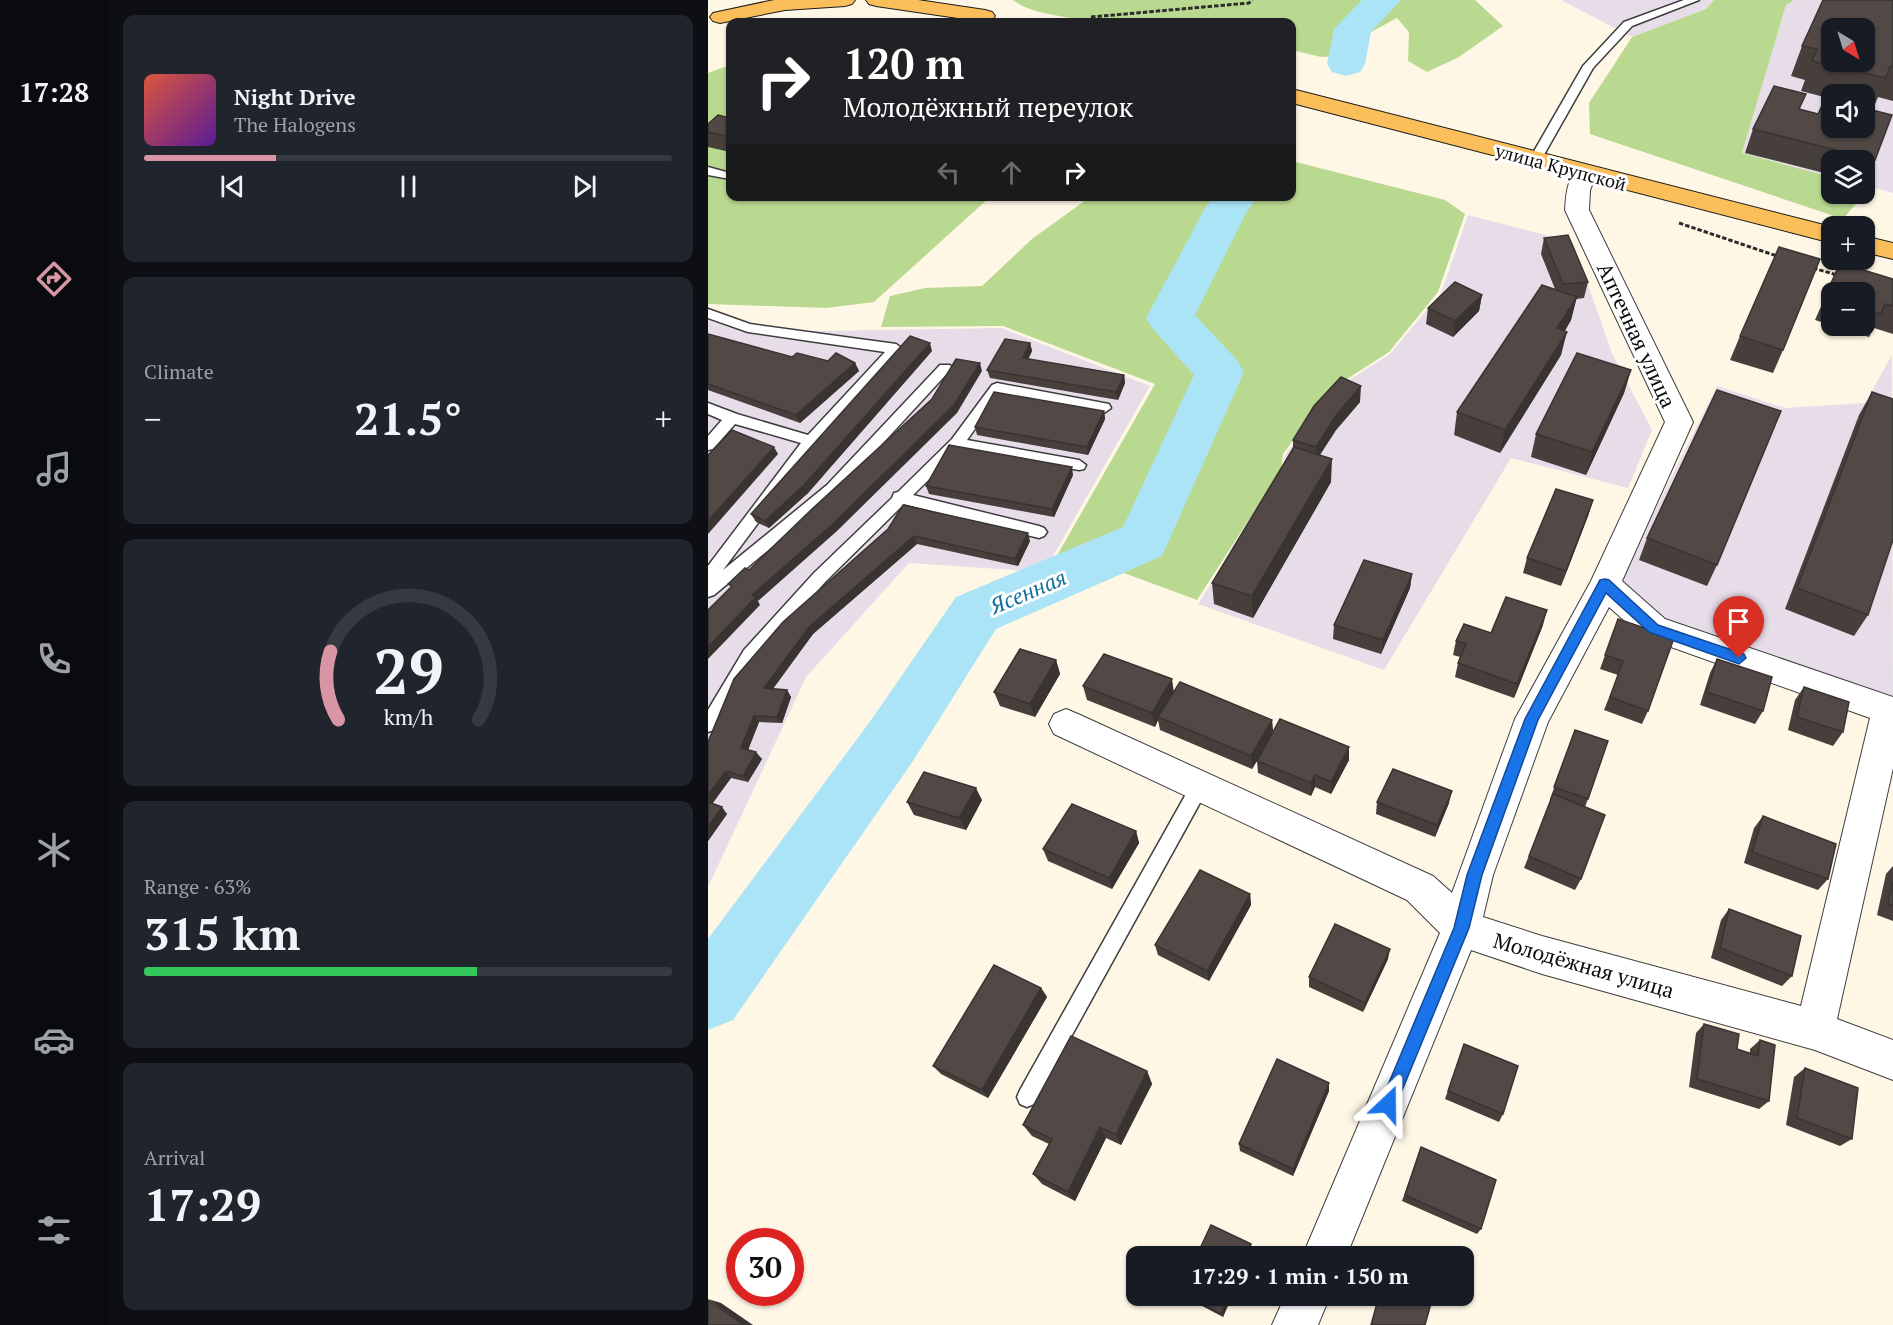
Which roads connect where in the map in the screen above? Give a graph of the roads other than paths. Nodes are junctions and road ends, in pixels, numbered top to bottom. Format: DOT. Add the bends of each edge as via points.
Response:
graph roads {
  1 [pos="753,0"];
  2 [pos="845,0"];
  3 [pos="876,0"];
  4 [pos="936,0"];
  5 [pos="1694,0"];
  6 [pos="714,19"];
  7 [pos="1296,97"];
  8 [pos="1535,160"];
  9 [pos="708,171"];
  10 [pos="1585,173"];
  11 [pos="726,175"];
  12 [pos="1821,233"];
  13 [pos="1875,247"];
  14 [pos="1893,251"];
  15 [pos="708,312"];
  16 [pos="945,368"];
  17 [pos="708,408"];
  18 [pos="1104,408"];
  19 [pos="732,418"];
  20 [pos="811,441"];
  21 [pos="957,443"];
  22 [pos="708,445"];
  23 [pos="1079,465"];
  24 [pos="899,497"];
  25 [pos="1039,532"];
  26 [pos="708,578"];
  27 [pos="1605,584"];
  28 [pos="708,591"];
  29 [pos="1891,711"];
  30 [pos="710,719"];
  31 [pos="1066,724"];
  32 [pos="1201,784"];
  33 [pos="1461,928"];
  34 [pos="1815,1030"];
  35 [pos="1893,1060"];
  36 [pos="1027,1097"];
  37 [pos="1329,1246"];
  38 [pos="1304,1306"];
  39 [pos="1295,1325"];
  1 -- 6 [label="main road"];
  2 -- 6 [label="main road" via="785,4"];
  3 -- 4 [label="main road" via="993,18"];
  5 -- 8 [label="lane" via="1628,24 1588,66"];
  7 -- 8 [label="main road, улица Крупской"];
  8 -- 10 [label="main road, улица Крупской"];
  9 -- 11 [label="lane"];
  10 -- 12 [label="main road, улица Крупской"];
  10 -- 27 [label="street, Аптечная улица" via="1578,190 1577,210 1678,422"];
  13 -- 14 [label="main road"];
  15 -- 20 [label="lane" via="748,328 896,349"];
  16 -- 28 [label="lane" via="832,489"];
  17 -- 19 [label="lane"];
  18 -- 21 [label="lane" via="997,388"];
  19 -- 20 [label="lane"];
  19 -- 22 [label="lane"];
  20 -- 26 [label="lane"];
  21 -- 23 [label="lane"];
  21 -- 24 [label="lane"];
  24 -- 25 [label="lane"];
  24 -- 30 [label="lane" via="750,655"];
  27 -- 29 [label="street" via="1654,628"];
  27 -- 33 [label="street, Аптечная улица" via="1532,719 1475,875"];
  29 -- 34 [label="street"];
  31 -- 32 [label="street, Молодёжная улица"];
  32 -- 33 [label="street, Молодёжная улица" via="1420,888"];
  32 -- 36 [label="lane"];
  33 -- 34 [label="street, Молодёжная улица" via="1542,955"];
  33 -- 37 [label="street, Аптечная улица"];
  34 -- 35 [label="street, Молодёжная улица"];
  38 -- 39 [label="street"];
}
